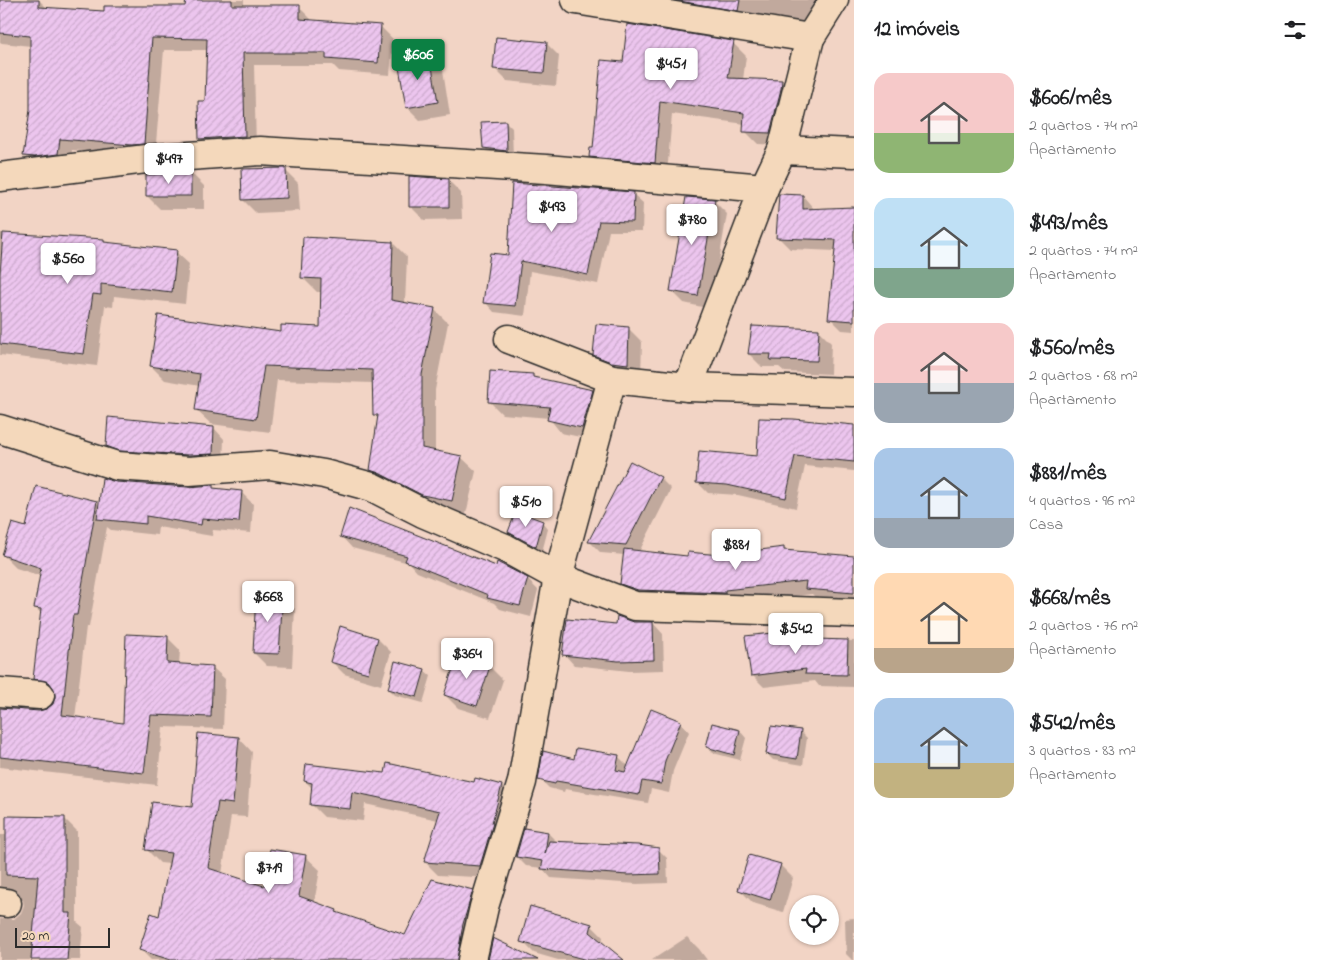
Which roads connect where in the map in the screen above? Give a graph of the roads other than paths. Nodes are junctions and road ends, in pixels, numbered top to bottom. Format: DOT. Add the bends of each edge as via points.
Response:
graph roads {
  1 [pos="576,0"];
  2 [pos="834,0"];
  3 [pos="810,38"];
  4 [pos="782,150"];
  5 [pos="854,152"];
  6 [pos="0,177"];
  7 [pos="764,188"];
  8 [pos="509,338"];
  9 [pos="612,379"];
  10 [pos="688,387"];
  11 [pos="854,392"];
  12 [pos="0,429"];
  13 [pos="558,577"];
  14 [pos="854,613"];
  15 [pos="0,692"];
  16 [pos="40,695"];
  17 [pos="472,960"];
  1 -- 3 [label="street"];
  2 -- 3 [label="street"];
  3 -- 4 [label="street"];
  4 -- 5 [label="street"];
  4 -- 7 [label="street"];
  6 -- 7 [label="street" via="146,159 260,151 546,169"];
  7 -- 10 [label="street"];
  8 -- 9 [label="street"];
  9 -- 10 [label="street"];
  9 -- 13 [label="street"];
  10 -- 11 [label="street"];
  12 -- 13 [label="street" via="117,466 189,472 270,465 324,474 372,487 505,548"];
  13 -- 14 [label="street" via="635,606"];
  13 -- 17 [label="street" via="522,782 484,907"];
  15 -- 16 [label="street"];
}
